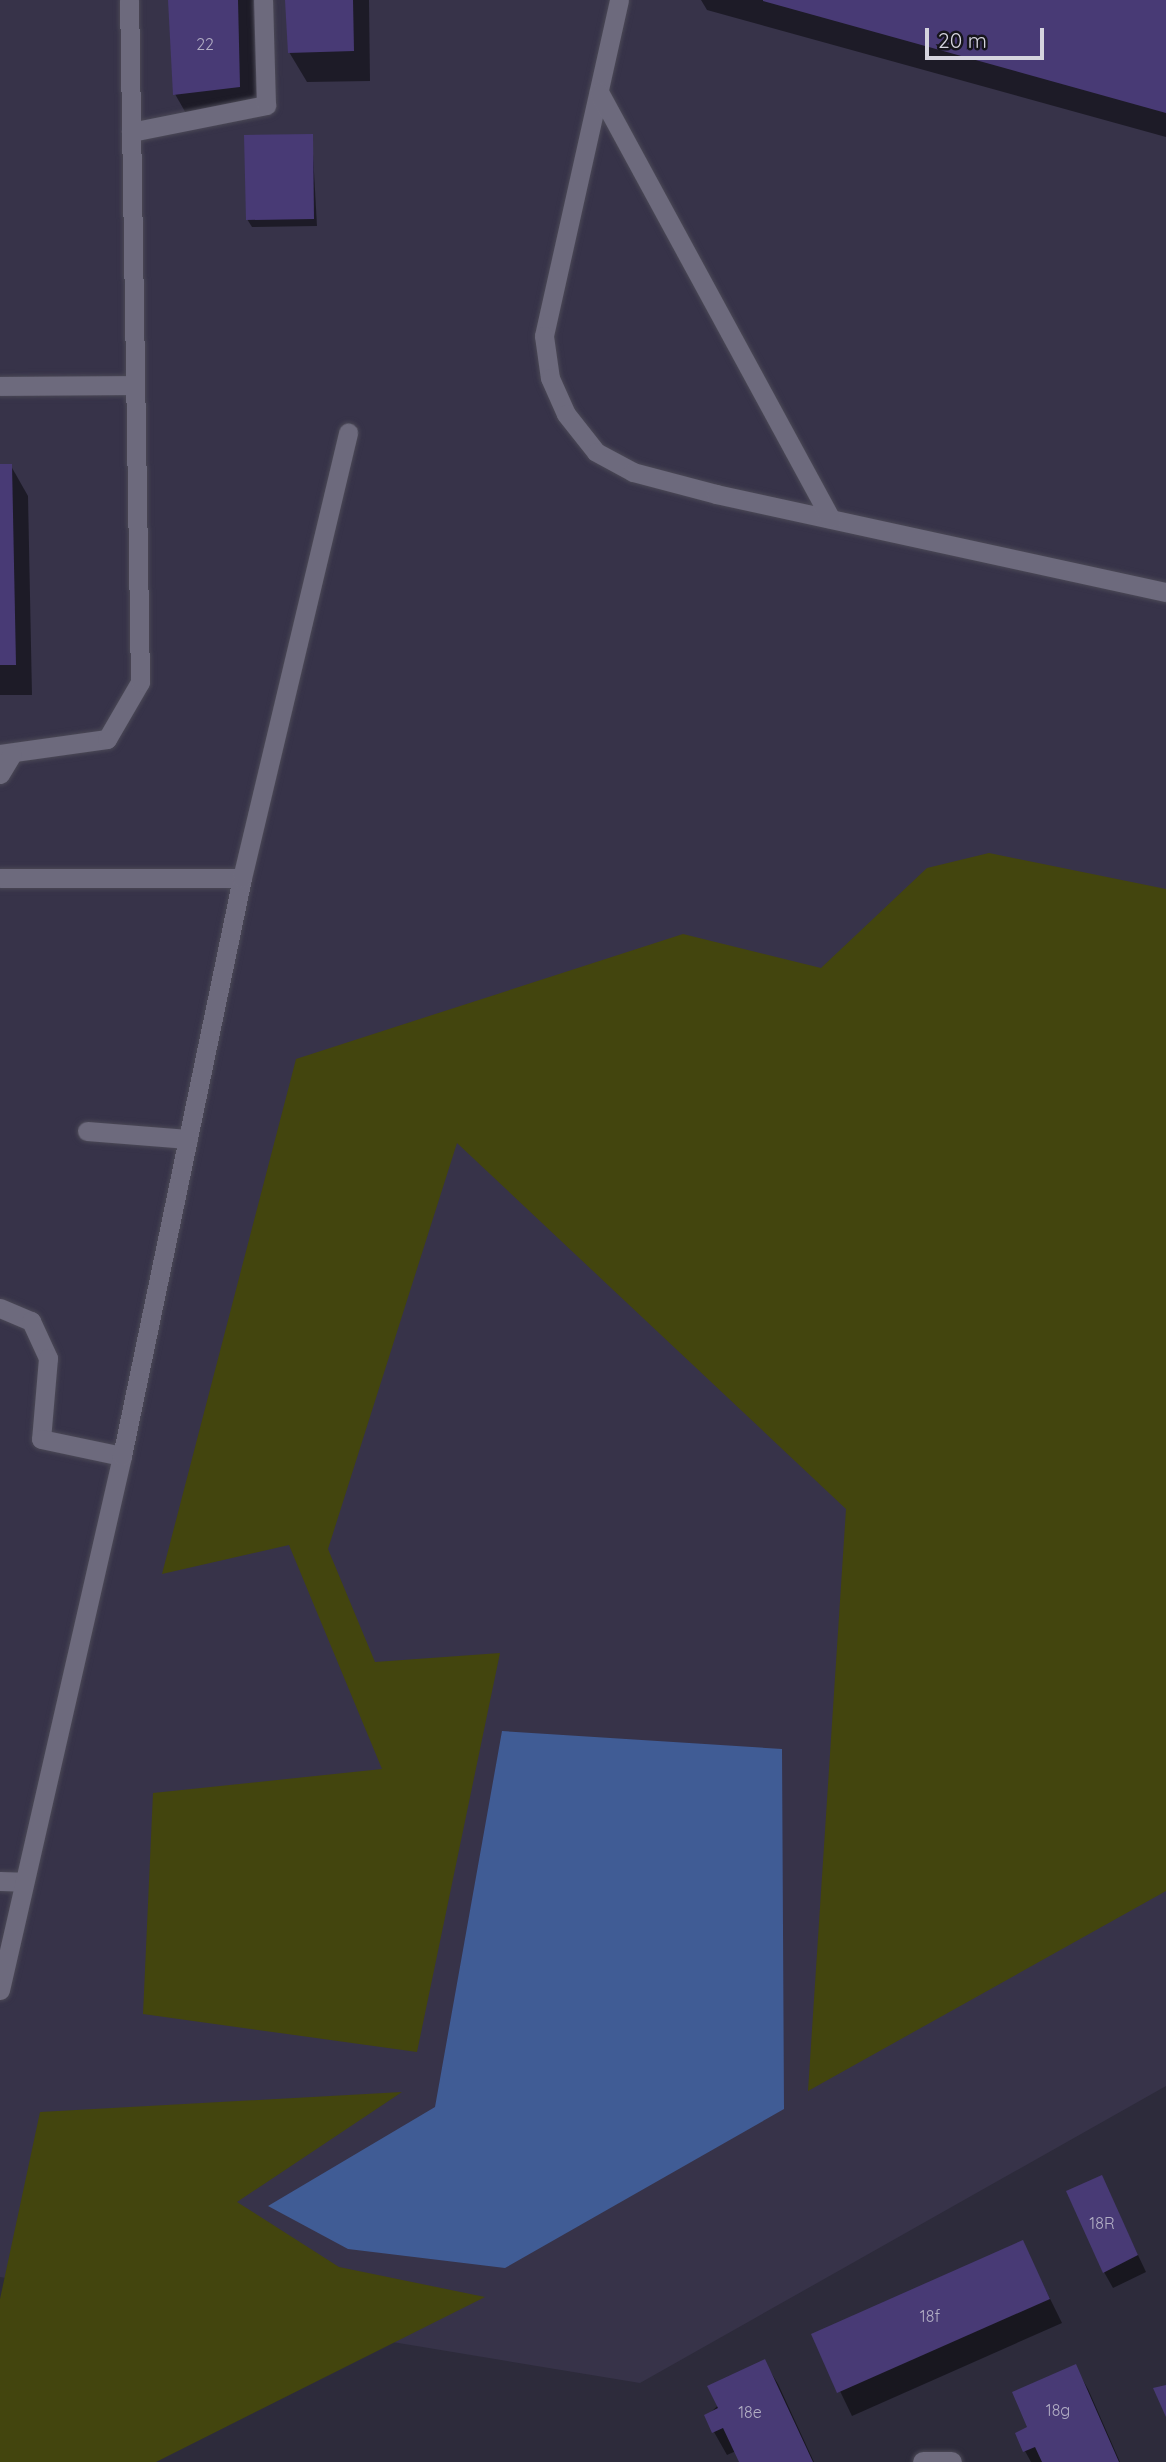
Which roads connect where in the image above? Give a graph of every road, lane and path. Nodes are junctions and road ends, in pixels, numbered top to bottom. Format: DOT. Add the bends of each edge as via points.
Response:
graph roads {
  1 [pos="129,0"];
  2 [pos="263,0"];
  3 [pos="619,0"];
  4 [pos="599,92"];
  5 [pos="131,132"];
  6 [pos="135,385"];
  7 [pos="0,386"];
  8 [pos="348,432"];
  9 [pos="830,518"];
  10 [pos="1166,592"];
  11 [pos="6,754"];
  12 [pos="0,774"];
  13 [pos="0,878"];
  14 [pos="243,878"];
  15 [pos="87,1131"];
  16 [pos="188,1139"];
  17 [pos="0,1308"];
  18 [pos="122,1456"];
  19 [pos="0,1881"];
  20 [pos="23,1882"];
  21 [pos="0,1990"];
  22 [pos="923,2462"];
  23 [pos="951,2462"];
  1 -- 5 [label="lane"];
  2 -- 5 [label="lane" via="266,104"];
  3 -- 4 [label="lane"];
  4 -- 9 [label="lane"];
  4 -- 9 [label="lane" via="544,336 550,378 566,414 596,452 633,472"];
  5 -- 6 [label="lane"];
  6 -- 7 [label="lane"];
  6 -- 11 [label="lane" via="140,682 107,739"];
  8 -- 14 [label="lane"];
  9 -- 10 [label="lane"];
  11 -- 12 [label="lane"];
  13 -- 14 [label="lane"];
  14 -- 16 [label="lane"];
  15 -- 16 [label="lane"];
  16 -- 18 [label="lane"];
  17 -- 18 [label="lane" via="31,1321 48,1357 41,1439"];
  18 -- 20 [label="lane"];
  19 -- 20 [label="lane"];
  20 -- 21 [label="lane"];
  22 -- 23 [label="street"];
}
